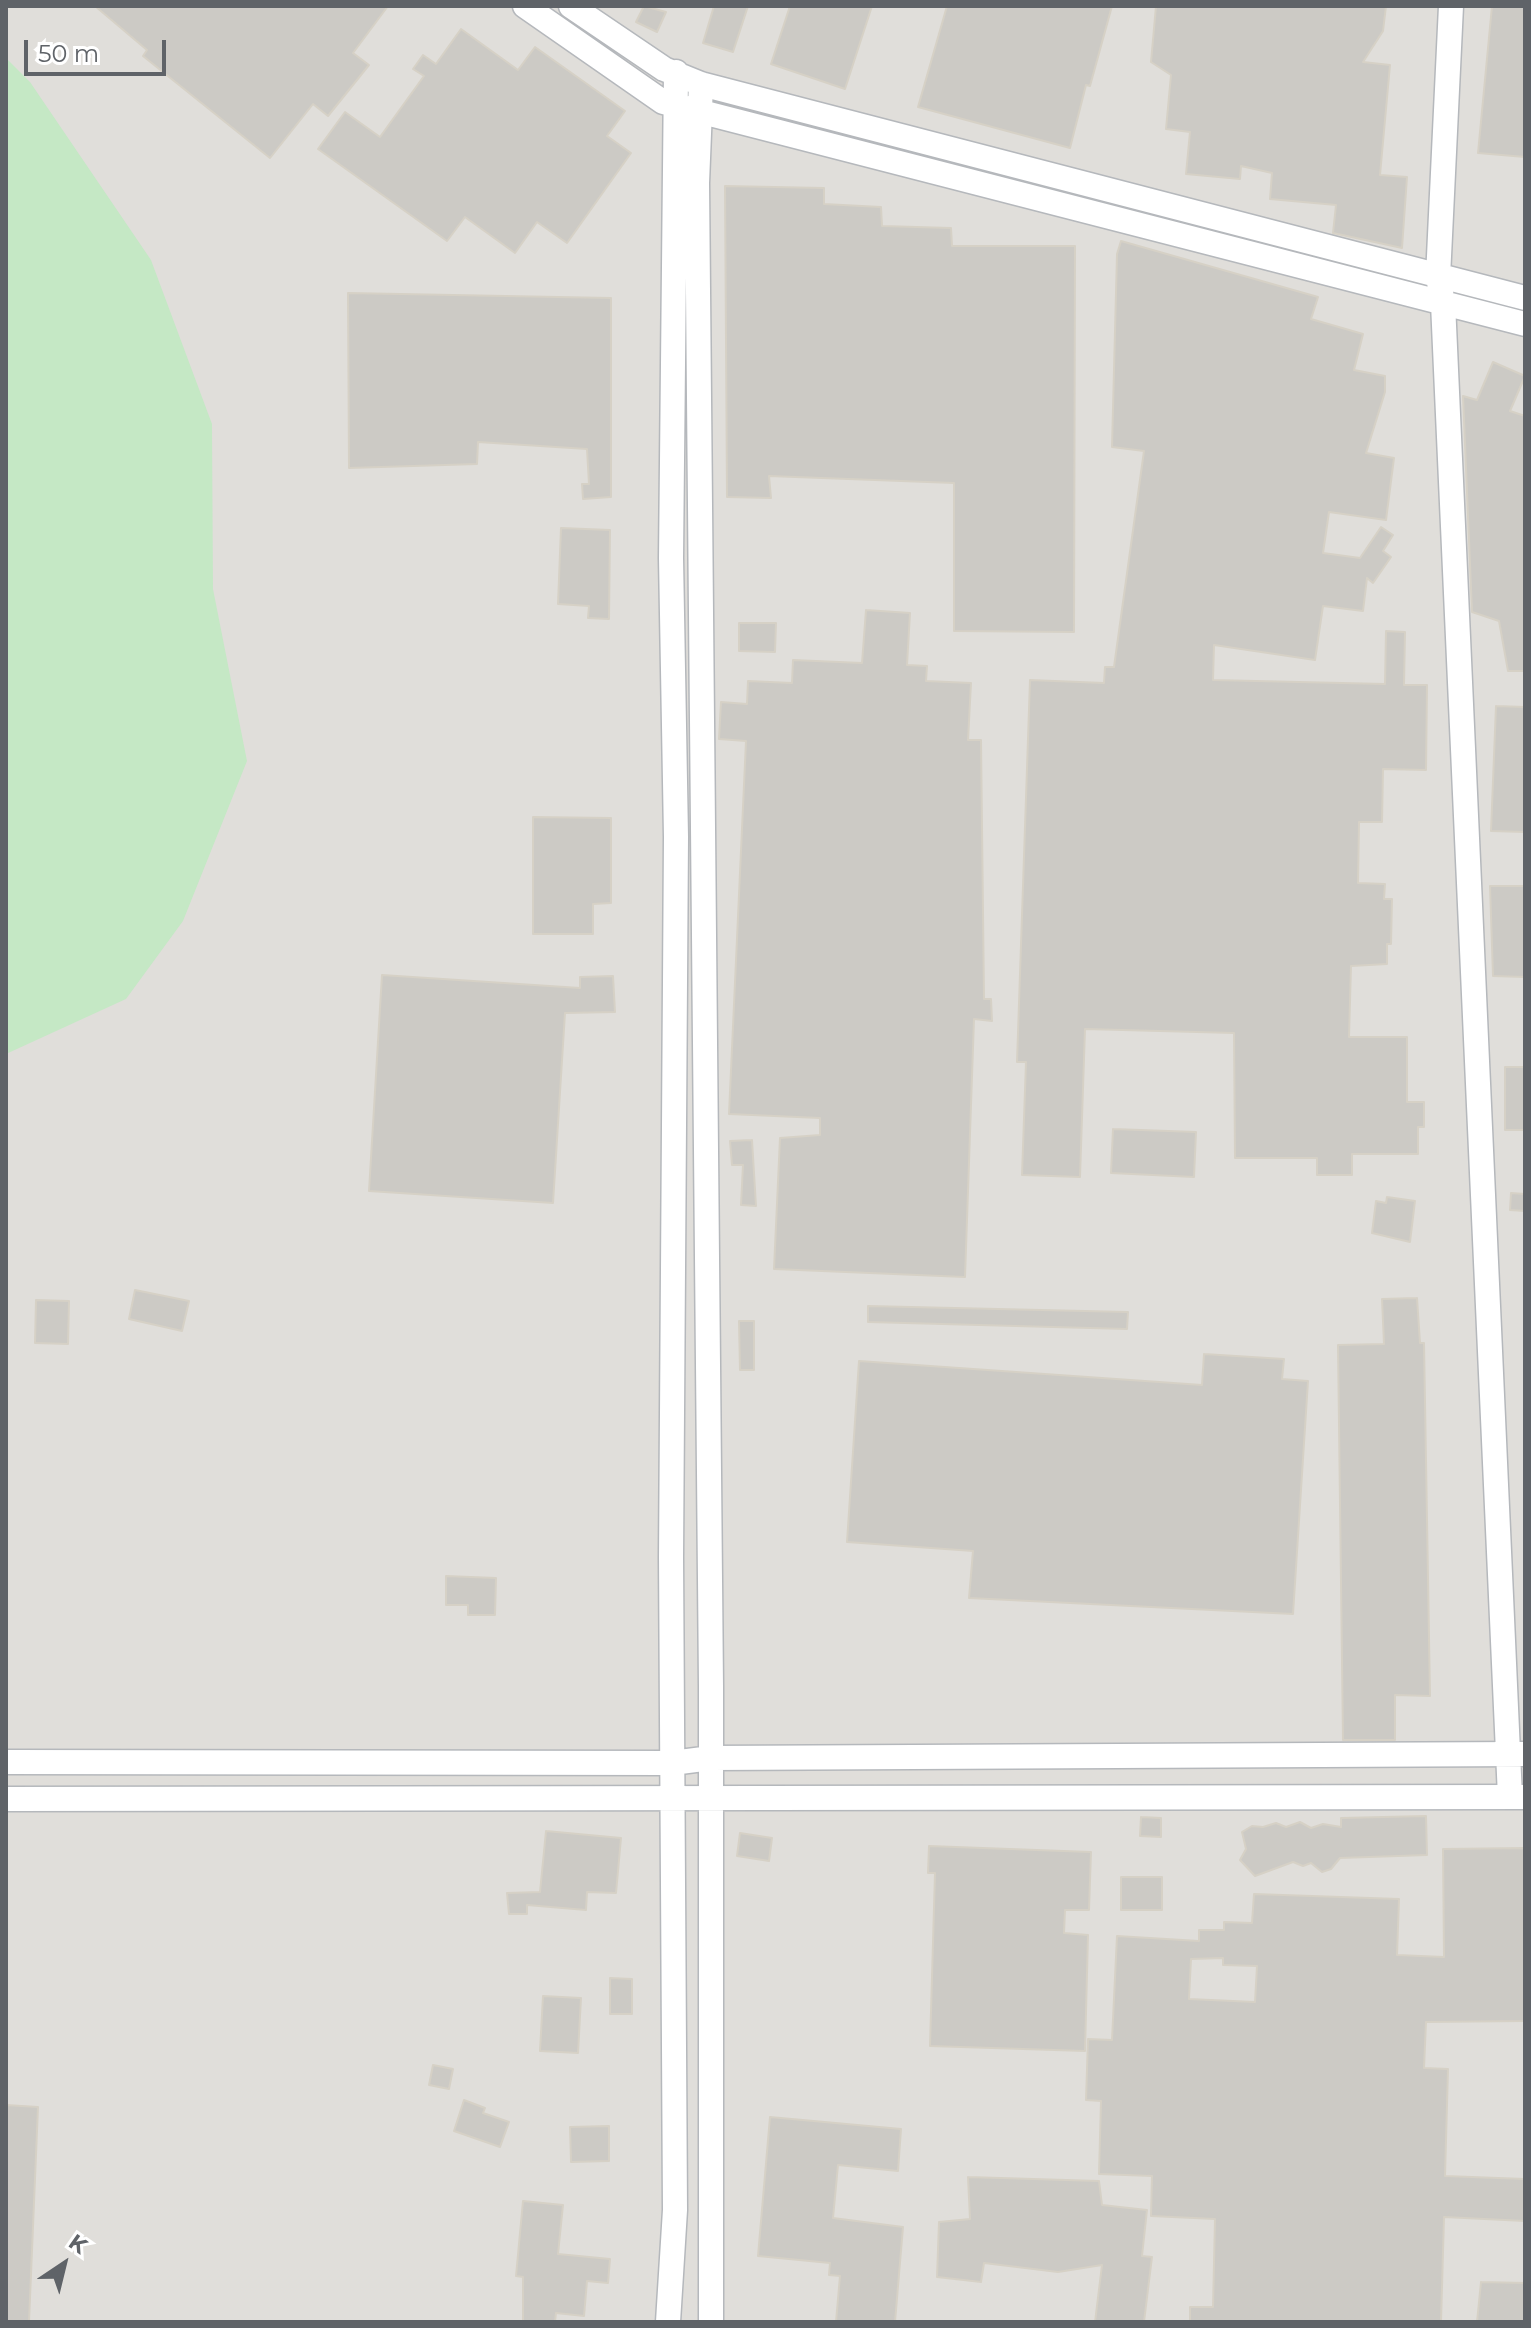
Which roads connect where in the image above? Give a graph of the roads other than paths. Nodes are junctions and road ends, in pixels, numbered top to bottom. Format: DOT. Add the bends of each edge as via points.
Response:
graph roads {
  1 [pos="525,6"];
  2 [pos="571,6"];
  3 [pos="1451,6"];
  4 [pos="676,72"];
  5 [pos="701,84"];
  6 [pos="678,106"];
  7 [pos="702,110"];
  8 [pos="1438,277"];
  9 [pos="1525,298"];
  10 [pos="1443,303"];
  11 [pos="1525,324"];
  12 [pos="1517,1754"];
  13 [pos="711,1758"];
  14 [pos="6,1762"];
  15 [pos="672,1763"];
  16 [pos="672,1796"];
  17 [pos="711,1796"];
  18 [pos="1518,1797"];
  19 [pos="6,1799"];
  20 [pos="668,2322"];
  21 [pos="711,2322"];
  1 -- 6 [label="street" via="663,102"];
  2 -- 4 [label="street"];
  3 -- 8 [label="street"];
  4 -- 5 [label="street"];
  4 -- 6 [label="street"];
  5 -- 7 [label="street"];
  5 -- 8 [label="street"];
  6 -- 7 [label="street"];
  6 -- 15 [label="street" via="671,543 676,837"];
  7 -- 10 [label="street"];
  7 -- 13 [label="street" via="697,183"];
  8 -- 9 [label="street"];
  8 -- 10 [label="street"];
  10 -- 11 [label="street"];
  10 -- 12 [label="street"];
  12 -- 13 [label="street"];
  12 -- 18 [label="street"];
  13 -- 15 [label="street"];
  13 -- 17 [label="street"];
  14 -- 15 [label="street"];
  15 -- 16 [label="street"];
  16 -- 17 [label="street"];
  16 -- 19 [label="street"];
  16 -- 20 [label="street" via="675,2210"];
  17 -- 18 [label="street"];
  17 -- 21 [label="street"];
}
